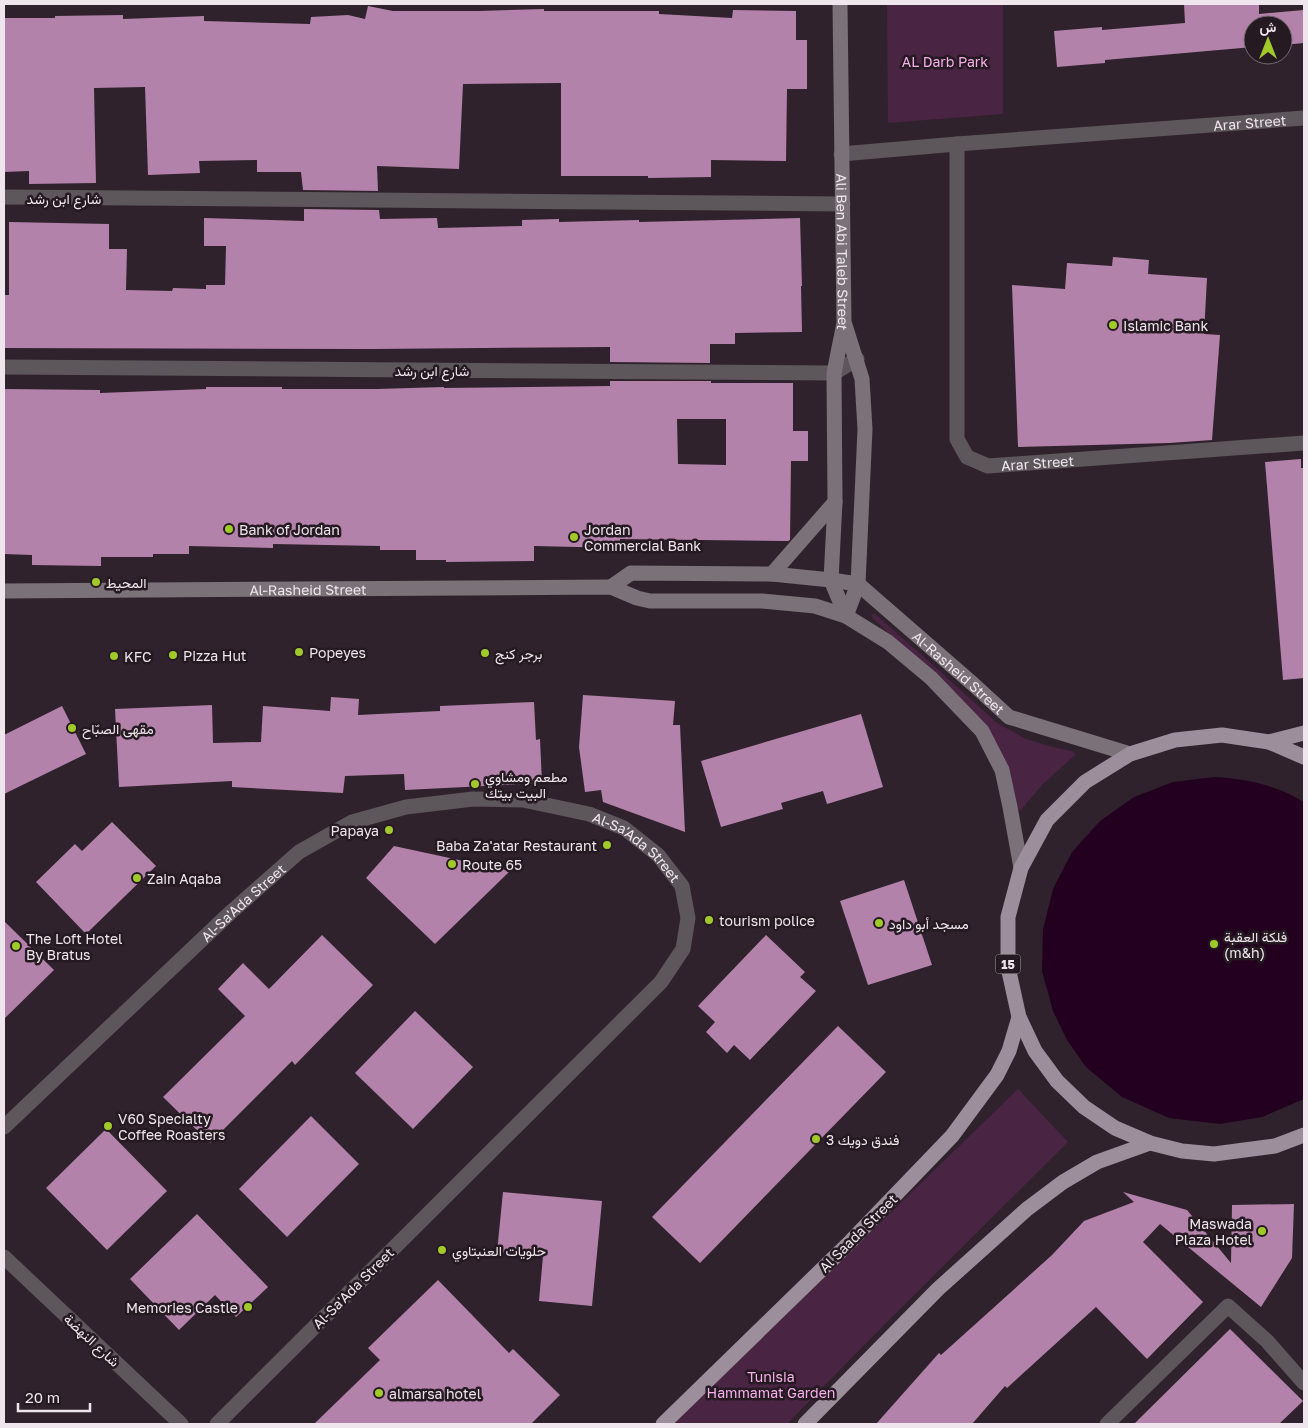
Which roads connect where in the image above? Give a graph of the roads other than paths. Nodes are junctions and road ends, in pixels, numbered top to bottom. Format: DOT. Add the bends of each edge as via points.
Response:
graph roads {
  1 [pos="840,4"];
  2 [pos="1304,118"];
  3 [pos="957,144"];
  4 [pos="841,154"];
  5 [pos="4,197"];
  6 [pos="843,204"];
  7 [pos="844,324"];
  8 [pos="857,359"];
  9 [pos="4,367"];
  10 [pos="834,373"];
  11 [pos="1304,443"];
  12 [pos="835,502"];
  13 [pos="772,574"];
  14 [pos="831,580"];
  15 [pos="858,584"];
  16 [pos="611,587"];
  17 [pos="4,591"];
  18 [pos="846,616"];
  19 [pos="1304,733"];
  20 [pos="1268,742"];
  21 [pos="1130,754"];
  22 [pos="1304,757"];
  23 [pos="1021,868"];
  24 [pos="1019,1017"];
  25 [pos="4,1127"];
  26 [pos="1304,1135"];
  27 [pos="1150,1143"];
  28 [pos="4,1257"];
  29 [pos="1304,1383"];
  30 [pos="181,1424"];
  31 [pos="217,1424"];
  32 [pos="663,1424"];
  33 [pos="804,1424"];
  34 [pos="1107,1424"];
  1 -- 4 [label="main road, Ali Ben Abi Taleb Street"];
  2 -- 3 [label="street, Arar Street"];
  3 -- 4 [label="street, Arar Street"];
  3 -- 11 [label="street, Arar Street" via="957,438 967,456 988,466"];
  4 -- 6 [label="main road, Ali Ben Abi Taleb Street"];
  5 -- 6 [label="street, شارع ابن رشد"];
  6 -- 7 [label="main road, Ali Ben Abi Taleb Street"];
  7 -- 8 [label="main road"];
  7 -- 10 [label="main road, Ali Ben Abi Taleb Street"];
  8 -- 10 [label="street"];
  8 -- 15 [label="main road" via="862,379 865,428"];
  9 -- 10 [label="street, شارع ابن رشد"];
  10 -- 12 [label="main road, Ali Ben Abi Taleb Street"];
  12 -- 13 [label="main road"];
  12 -- 14 [label="main road, Ali Ben Abi Taleb Street"];
  13 -- 14 [label="main road"];
  13 -- 16 [label="main road" via="631,573"];
  14 -- 15 [label="main road"];
  14 -- 18 [label="main road, Ali Ben Abi Taleb Street"];
  15 -- 18 [label="main road"];
  15 -- 21 [label="main road, Al-Rasheid Street" via="1009,717"];
  16 -- 17 [label="main road, Al-Rasheid Street"];
  16 -- 18 [label="main road, Al-Rasheid Street" via="650,601 762,601 815,606"];
  18 -- 23 [label="main road, Al-Rasheid Street" via="901,652 982,731 1002,770"];
  19 -- 20 [label="highway, 15"];
  20 -- 21 [label="highway, 15" via="1222,735 1175,740"];
  20 -- 22 [label="highway, 15"];
  21 -- 23 [label="highway, 15" via="1085,782 1047,820"];
  23 -- 24 [label="highway, 15" via="1008,917 1008,968"];
  24 -- 27 [label="highway, 15" via="1036,1051 1057,1081 1084,1107 1116,1128"];
  24 -- 32 [label="highway, Al Saada Street" via="1009,1051 997,1075 952,1136 844,1248"];
  25 -- 31 [label="street, Al-Sa'Ada Street" via="299,852 352,822 406,807 473,799 523,800 589,814 624,828 658,855 682,886 688,918 683,949 661,982"];
  26 -- 27 [label="highway, 15" via="1276,1146 1214,1154"];
  27 -- 33 [label="highway" via="1097,1162 1027,1209 938,1289"];
  28 -- 30 [label="street, شارع النهضة"];
  29 -- 34 [label="street" via="1268,1341 1228,1306"];
}
